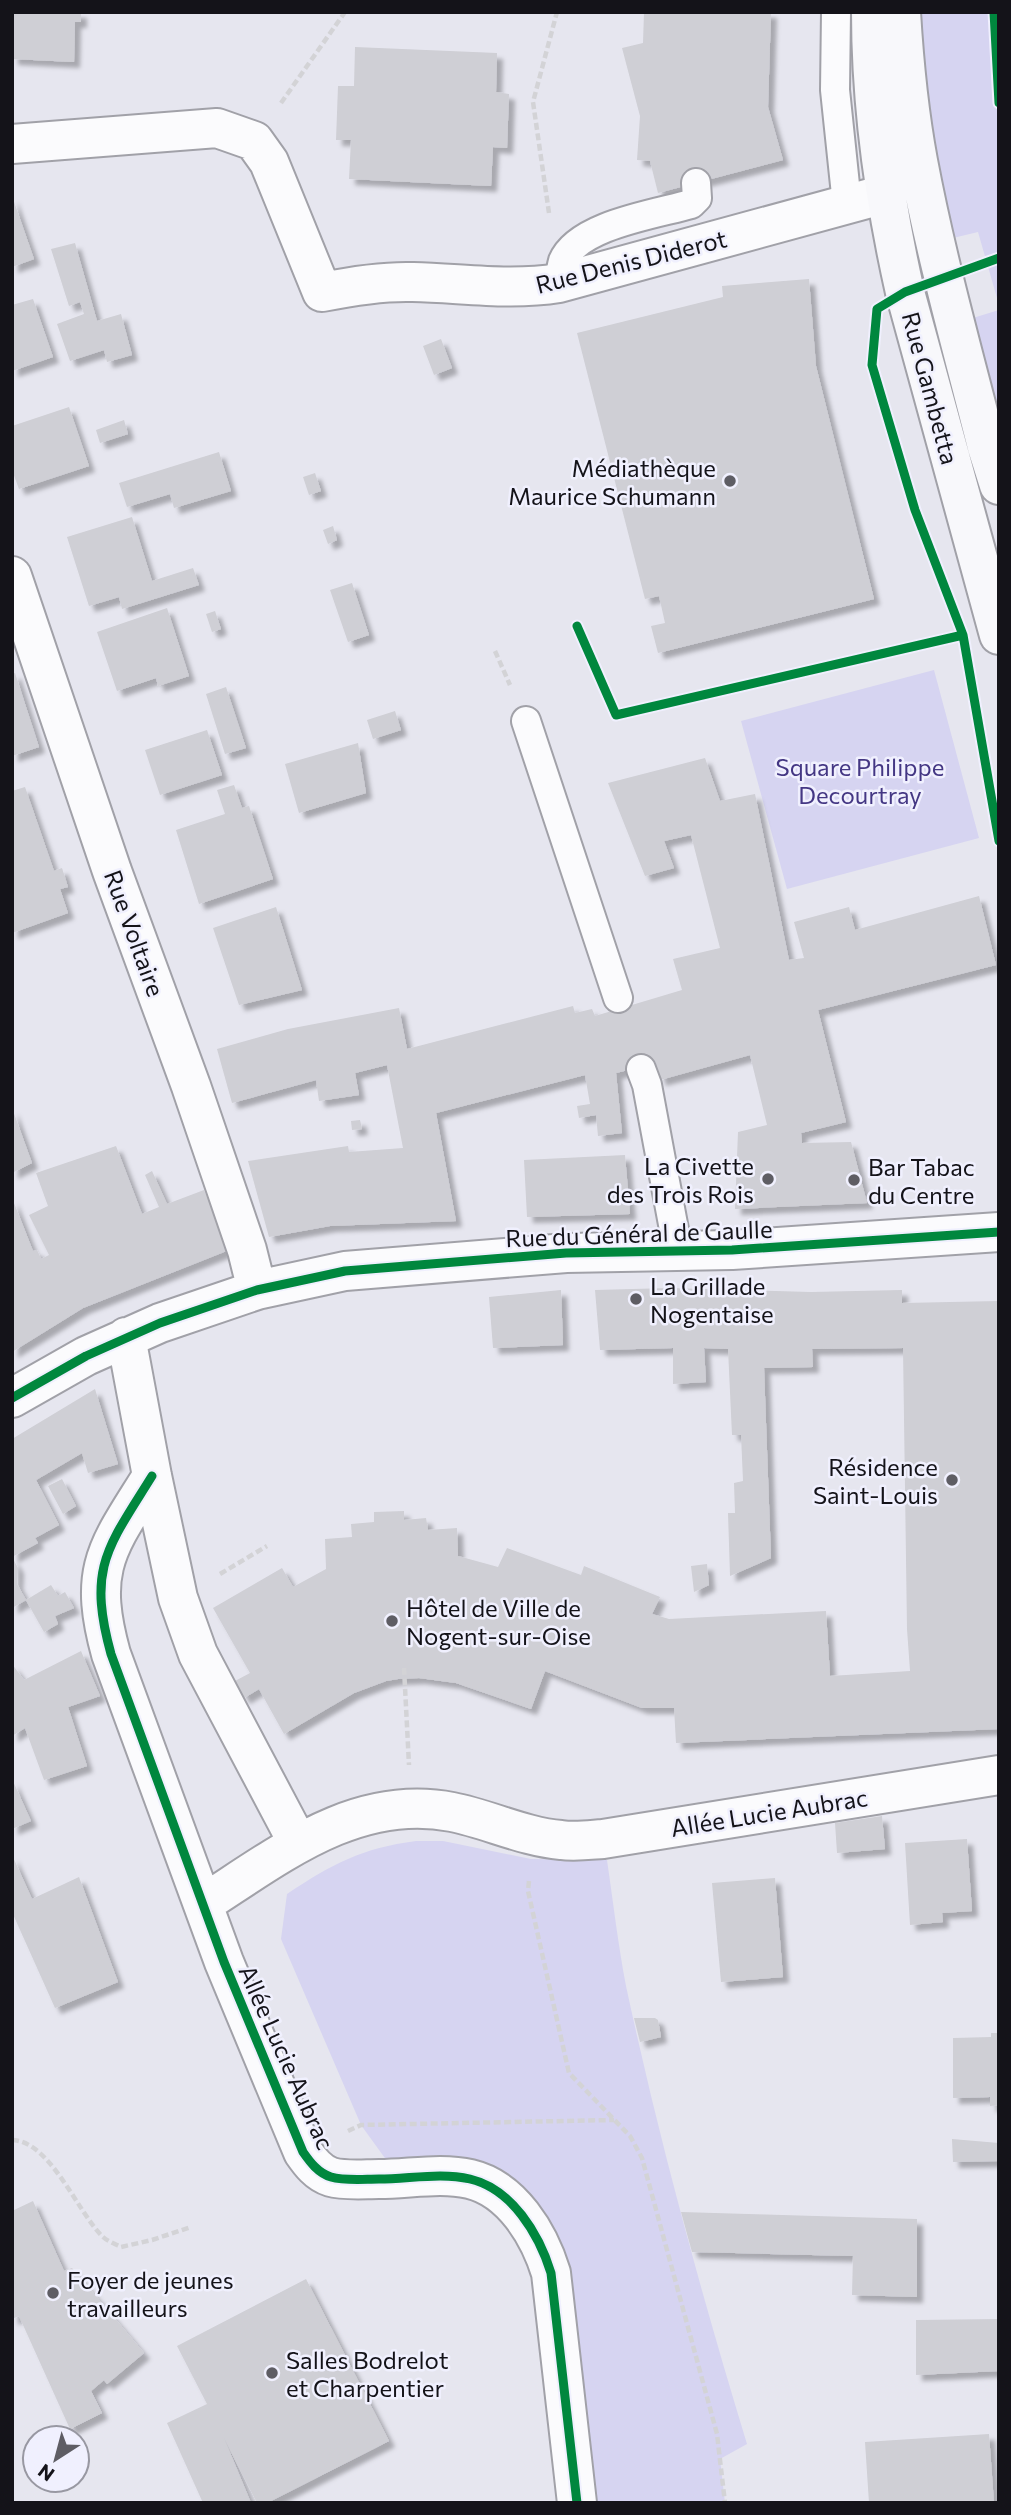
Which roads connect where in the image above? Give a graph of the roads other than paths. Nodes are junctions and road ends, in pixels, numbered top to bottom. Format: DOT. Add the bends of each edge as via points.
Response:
graph roads {
  1 [pos="836,12"];
  2 [pos="871,12"];
  3 [pos="901,12"];
  4 [pos="12,144"];
  5 [pos="696,183"];
  6 [pos="885,194"];
  7 [pos="847,204"];
  8 [pos="559,283"];
  9 [pos="999,485"];
  10 [pos="12,576"];
  11 [pos="999,635"];
  12 [pos="526,721"];
  13 [pos="618,998"];
  14 [pos="641,1069"];
  15 [pos="999,1232"];
  16 [pos="678,1251"];
  17 [pos="257,1290"];
  18 [pos="126,1337"];
  19 [pos="12,1398"];
  20 [pos="152,1476"];
  21 [pos="999,1775"];
  22 [pos="298,1843"];
  23 [pos="203,1904"];
  24 [pos="577,2503"];
  1 -- 7 [label="lane" via="835,90"];
  2 -- 6 [label="main road, Rue Gambetta" via="872,91"];
  3 -- 9 [label="main road, Rue Gambetta" via="924,193"];
  4 -- 8 [label="street, Rue Denis Diderot" via="217,128 254,141 270,162 322,292 383,283 510,288"];
  5 -- 8 [label="lane" via="691,204 595,231 579,240 564,260"];
  6 -- 7 [label="street, Rue Denis Diderot"];
  6 -- 11 [label="main road, Rue Gambetta" via="905,292"];
  7 -- 8 [label="street, Rue Denis Diderot"];
  10 -- 17 [label="street, Rue Voltaire" via="234,1212"];
  12 -- 13 [label="lane"];
  14 -- 16 [label="lane"];
  15 -- 16 [label="street, Rue du Général de Gaulle"];
  16 -- 17 [label="street, Rue du Général de Gaulle" via="566,1253 345,1271"];
  17 -- 18 [label="street, Rue du Général de Gaulle"];
  18 -- 19 [label="street, Rue du Général de Gaulle"];
  18 -- 20 [label="street"];
  20 -- 22 [label="street" via="189,1633"];
  20 -- 23 [label="street, Allée Lucie Aubrac" via="106,1553 103,1625"];
  21 -- 22 [label="street, Allée Lucie Aubrac" via="603,1839 558,1840 424,1808 368,1813"];
  22 -- 23 [label="street, Allée Lucie Aubrac"];
  23 -- 24 [label="street, Allée Lucie Aubrac" via="303,2152 316,2168 330,2176 447,2176 487,2184 518,2211 544,2249 551,2273"];
}
